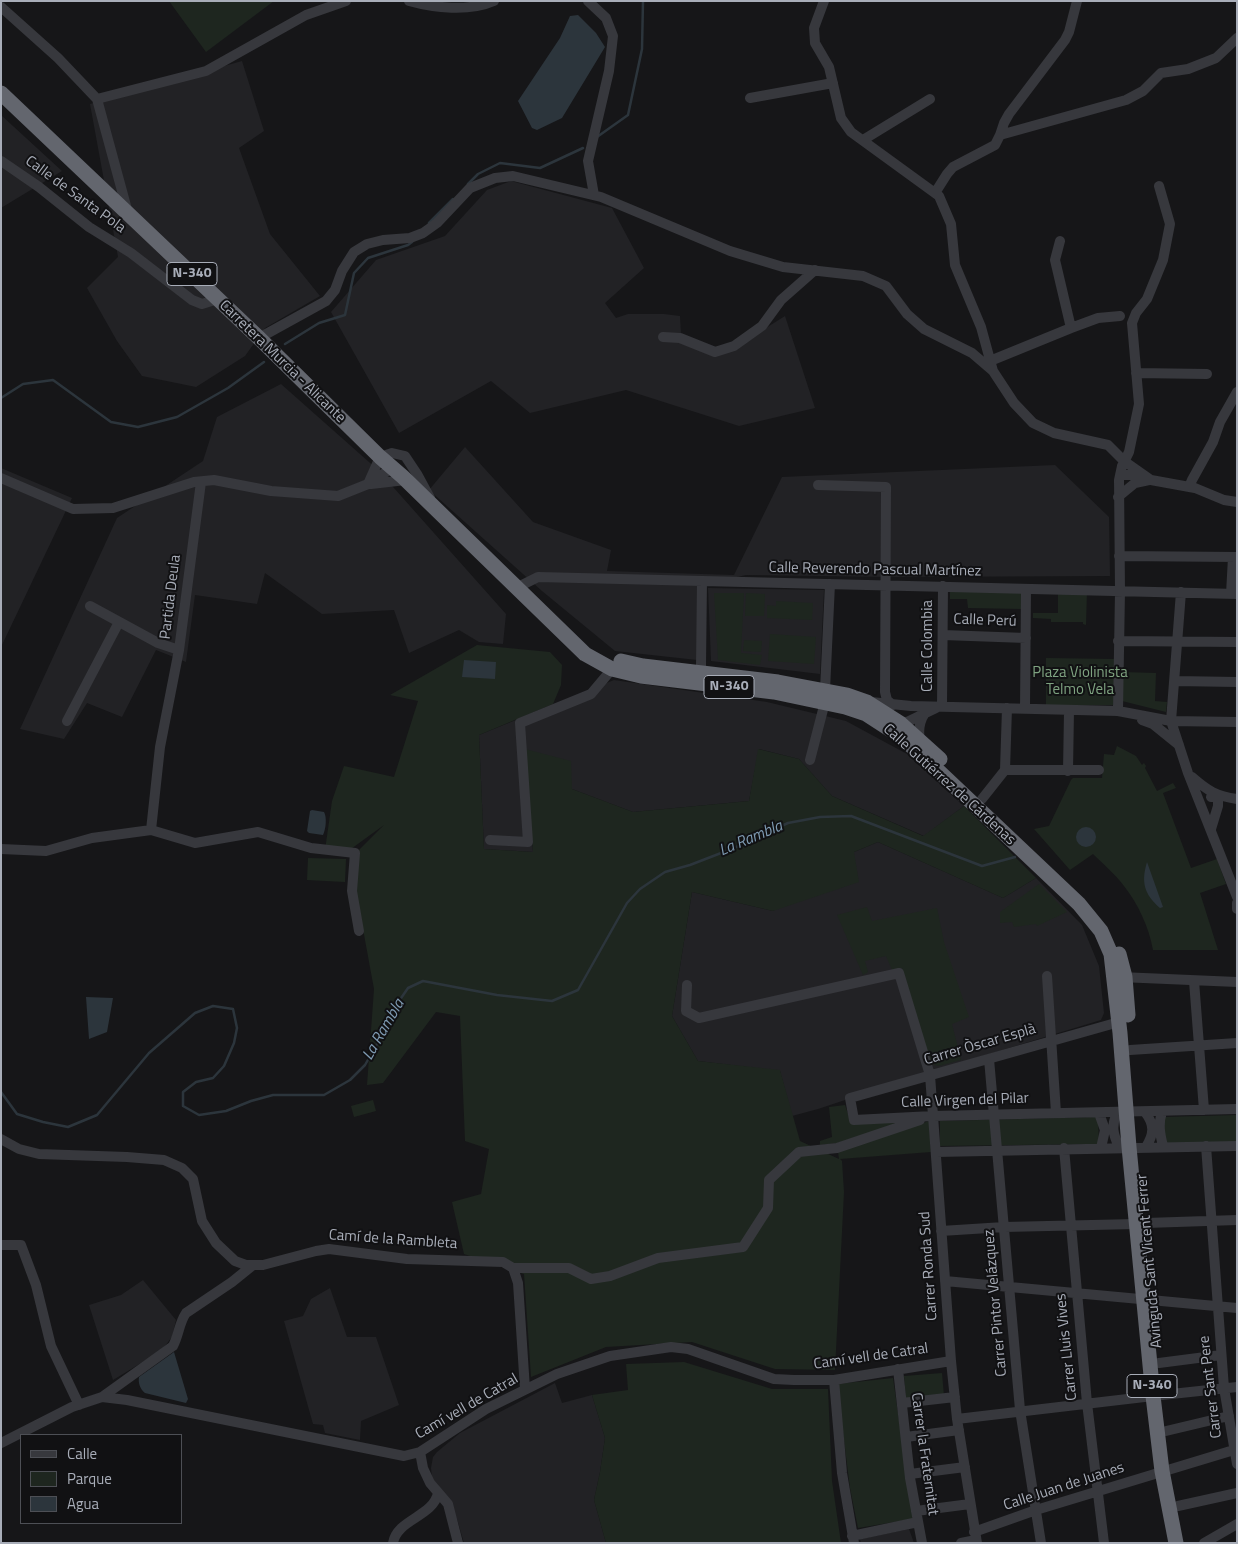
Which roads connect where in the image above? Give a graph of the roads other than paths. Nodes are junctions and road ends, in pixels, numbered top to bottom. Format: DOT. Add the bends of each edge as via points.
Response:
graph roads {
  1 [pos="346,1"];
  2 [pos="408,1"];
  3 [pos="494,1"];
  4 [pos="588,1"];
  5 [pos="824,1"];
  6 [pos="1077,1"];
  7 [pos="1,6"];
  8 [pos="1237,38"];
  9 [pos="833,83"];
  10 [pos="1,94"];
  11 [pos="750,98"];
  12 [pos="97,99"];
  13 [pos="930,99"];
  14 [pos="1000,135"];
  15 [pos="863,140"];
  16 [pos="1,161"];
  17 [pos="1160,186"];
  18 [pos="935,193"];
  19 [pos="594,195"];
  20 [pos="128,214"];
  21 [pos="1060,241"];
  22 [pos="815,270"];
  23 [pos="218,299"];
  24 [pos="1120,316"];
  25 [pos="1071,328"];
  26 [pos="663,337"];
  27 [pos="259,338"];
  28 [pos="992,366"];
  29 [pos="1136,373"];
  30 [pos="1207,374"];
  31 [pos="1237,392"];
  32 [pos="380,457"];
  33 [pos="1124,461"];
  34 [pos="392,468"];
  35 [pos="1,478"];
  36 [pos="1120,478"];
  37 [pos="406,480"];
  38 [pos="1151,480"];
  39 [pos="201,482"];
  40 [pos="1135,483"];
  41 [pos="368,484"];
  42 [pos="818,485"];
  43 [pos="1189,487"];
  44 [pos="1118,497"];
  45 [pos="1237,502"];
  46 [pos="442,515"];
  47 [pos="1119,556"];
  48 [pos="1235,557"];
  49 [pos="702,581"];
  50 [pos="830,584"];
  51 [pos="885,585"];
  52 [pos="943,586"];
  53 [pos="516,588"];
  54 [pos="1026,589"];
  55 [pos="1120,591"];
  56 [pos="1181,592"];
  57 [pos="1234,594"];
  58 [pos="90,606"];
  59 [pos="119,622"];
  60 [pos="563,631"];
  61 [pos="943,634"];
  62 [pos="1026,638"];
  63 [pos="1118,640"];
  64 [pos="1177,642"];
  65 [pos="1237,642"];
  66 [pos="179,650"];
  67 [pos="694,668"];
  68 [pos="612,669"];
  69 [pos="1175,681"];
  70 [pos="1237,682"];
  71 [pos="825,696"];
  72 [pos="893,705"];
  73 [pos="911,706"];
  74 [pos="942,706"];
  75 [pos="866,708"];
  76 [pos="1007,708"];
  77 [pos="1025,708"];
  78 [pos="1068,711"];
  79 [pos="1118,711"];
  80 [pos="925,713"];
  81 [pos="68,721"];
  82 [pos="1171,721"];
  83 [pos="1237,722"];
  84 [pos="1153,724"];
  85 [pos="900,730"];
  86 [pos="920,740"];
  87 [pos="1179,745"];
  88 [pos="810,760"];
  89 [pos="1005,770"];
  90 [pos="1098,770"];
  91 [pos="1068,771"];
  92 [pos="1188,773"];
  93 [pos="1218,796"];
  94 [pos="1237,798"];
  95 [pos="982,799"];
  96 [pos="1199,799"];
  97 [pos="151,830"];
  98 [pos="1210,830"];
  99 [pos="490,840"];
  100 [pos="1,849"];
  101 [pos="1237,898"];
  102 [pos="1237,903"];
  103 [pos="1237,910"];
  104 [pos="359,931"];
  105 [pos="1047,976"];
  106 [pos="1119,978"];
  107 [pos="1194,981"];
  108 [pos="1237,982"];
  109 [pos="687,985"];
  110 [pos="1119,1022"];
  111 [pos="1052,1040"];
  112 [pos="1237,1042"];
  113 [pos="1199,1046"];
  114 [pos="1130,1050"];
  115 [pos="989,1059"];
  116 [pos="930,1076"];
  117 [pos="850,1098"];
  118 [pos="1237,1109"];
  119 [pos="1204,1110"];
  120 [pos="1131,1112"];
  121 [pos="1162,1112"];
  122 [pos="1056,1113"];
  123 [pos="1100,1113"];
  124 [pos="994,1115"];
  125 [pos="933,1116"];
  126 [pos="1,1139"];
  127 [pos="1163,1146"];
  128 [pos="1206,1146"];
  129 [pos="1237,1146"];
  130 [pos="1133,1147"];
  131 [pos="1064,1148"];
  132 [pos="1101,1148"];
  133 [pos="998,1150"];
  134 [pos="936,1152"];
  135 [pos="1237,1220"];
  136 [pos="1212,1221"];
  137 [pos="1141,1224"];
  138 [pos="1070,1226"];
  139 [pos="1004,1227"];
  140 [pos="942,1231"];
  141 [pos="1,1245"];
  142 [pos="253,1265"];
  143 [pos="513,1268"];
  144 [pos="945,1281"];
  145 [pos="1010,1287"];
  146 [pos="1077,1294"];
  147 [pos="1148,1300"];
  148 [pos="1217,1307"];
  149 [pos="1237,1308"];
  150 [pos="1221,1355"];
  151 [pos="951,1361"];
  152 [pos="1159,1363"];
  153 [pos="898,1369"];
  154 [pos="834,1380"];
  155 [pos="1237,1387"];
  156 [pos="1224,1388"];
  157 [pos="525,1389"];
  158 [pos="1158,1395"];
  159 [pos="102,1397"];
  160 [pos="955,1397"];
  161 [pos="902,1403"];
  162 [pos="1087,1403"];
  163 [pos="79,1405"];
  164 [pos="1020,1410"];
  165 [pos="1229,1416"];
  166 [pos="957,1419"];
  167 [pos="959,1430"];
  168 [pos="1166,1431"];
  169 [pos="906,1437"];
  170 [pos="1,1442"];
  171 [pos="1235,1450"];
  172 [pos="420,1452"];
  173 [pos="1237,1464"];
  174 [pos="965,1467"];
  175 [pos="1167,1469"];
  176 [pos="910,1474"];
  177 [pos="1097,1492"];
  178 [pos="438,1493"];
  179 [pos="1237,1493"];
  180 [pos="970,1504"];
  181 [pos="1178,1506"];
  182 [pos="1036,1510"];
  183 [pos="917,1517"];
  184 [pos="1237,1524"];
  185 [pos="976,1538"];
  186 [pos="853,1540"];
  187 [pos="393,1543"];
  188 [pos="458,1543"];
  189 [pos="922,1543"];
  190 [pos="961,1543"];
  191 [pos="1041,1543"];
  192 [pos="1104,1543"];
  193 [pos="1176,1543"];
  194 [pos="1186,1543"];
  195 [pos="1204,1543"];
  1 -- 12 [label="street" via="306,15 206,71"];
  2 -- 3 [label="street" via="434,8 466,7"];
  4 -- 19 [label="street" via="606,18 613,36 609,71 588,160"];
  5 -- 9 [label="street" via="814,28 815,43 829,67"];
  6 -- 14 [label="street" via="1065,40 1009,114"];
  7 -- 12 [label="street"];
  8 -- 14 [label="street" via="1216,58 1188,69 1161,73 1143,91 1126,100"];
  9 -- 11 [label="street"];
  9 -- 15 [label="street" via="841,118 851,132"];
  10 -- 20 [label="highway, Carretera Murcia - Alicante / N-340"];
  12 -- 20 [label="street"];
  13 -- 15 [label="street"];
  14 -- 18 [label="street" via="995,145 954,167"];
  15 -- 18 [label="street"];
  16 -- 23 [label="street, Calle de Santa Pola" via="192,300 202,304"];
  17 -- 29 [label="street" via="1170,224 1163,260 1147,299 1132,323"];
  18 -- 28 [label="street" via="951,224 955,265 981,327"];
  19 -- 22 [label="street" via="730,251 783,267"];
  19 -- 27 [label="street" via="513,176 495,178 470,188 423,233 367,244 354,252 326,301"];
  20 -- 23 [label="highway, Carretera Murcia - Alicante / N-340"];
  21 -- 25 [label="street" via="1055,260"];
  22 -- 26 [label="street" via="781,300 762,326 734,346 716,352 680,338"];
  22 -- 28 [label="street" via="863,276 886,286 924,329"];
  23 -- 27 [label="highway, Carretera Murcia - Alicante / N-340"];
  24 -- 25 [label="street" via="1098,318"];
  25 -- 28 [label="street"];
  27 -- 32 [label="highway, Carretera Murcia - Alicante / N-340"];
  28 -- 33 [label="street" via="1014,403 1033,423 1054,433 1108,445"];
  29 -- 30 [label="street"];
  29 -- 33 [label="street" via="1139,404"];
  31 -- 43 [label="street"];
  32 -- 34 [label="highway, Carretera Murcia - Alicante / N-340"];
  32 -- 41 [label="street"];
  32 -- 46 [label="street" via="392,453 405,456"];
  33 -- 36 [label="street"];
  33 -- 38 [label="street"];
  34 -- 37 [label="highway, Carretera Murcia - Alicante / N-340"];
  34 -- 41 [label="street"];
  35 -- 39 [label="street" via="73,509 113,508"];
  36 -- 38 [label="street" via="1137,475"];
  36 -- 40 [label="street"];
  36 -- 44 [label="street"];
  37 -- 41 [label="street"];
  37 -- 46 [label="highway, Carretera Murcia - Alicante / N-340"];
  38 -- 40 [label="street"];
  38 -- 43 [label="street"];
  39 -- 41 [label="street" via="214,480 271,491 338,496"];
  39 -- 66 [label="street, Partida Deula"];
  40 -- 44 [label="street"];
  42 -- 51 [label="street" via="886,487"];
  43 -- 45 [label="street"];
  44 -- 47 [label="street"];
  46 -- 53 [label="highway, Carretera Murcia - Alicante / N-340"];
  47 -- 48 [label="street"];
  47 -- 55 [label="street"];
  48 -- 57 [label="street"];
  49 -- 50 [label="street, Calle Reverendo Pascual Martínez"];
  49 -- 53 [label="street, Calle Reverendo Pascual Martínez" via="538,577"];
  49 -- 67 [label="street"];
  50 -- 51 [label="street, Calle Reverendo Pascual Martínez"];
  50 -- 71 [label="street"];
  51 -- 52 [label="street, Calle Reverendo Pascual Martínez"];
  51 -- 72 [label="street" via="885,692"];
  52 -- 54 [label="street, Calle Reverendo Pascual Martínez"];
  52 -- 61 [label="street, Calle Colombia"];
  53 -- 60 [label="highway, Carretera Murcia - Alicante / N-340"];
  54 -- 55 [label="street, Calle Reverendo Pascual Martínez"];
  54 -- 62 [label="street"];
  55 -- 56 [label="street, Calle Reverendo Pascual Martínez"];
  55 -- 63 [label="street"];
  56 -- 57 [label="street, Calle Reverendo Pascual Martínez"];
  56 -- 64 [label="street"];
  58 -- 59 [label="street, Partida Deula"];
  59 -- 66 [label="street, Partida Deula" via="158,644"];
  59 -- 81 [label="street"];
  60 -- 67 [label="highway, Calle Gutiérrez de Cárdenas / N-340" via="587,648 615,660 643,666"];
  60 -- 68 [label="highway, Calle Gutiérrez de Cárdenas / N-340" via="585,654"];
  61 -- 62 [label="street, Calle Perú"];
  61 -- 74 [label="street, Calle Colombia"];
  62 -- 77 [label="street"];
  63 -- 64 [label="street"];
  63 -- 79 [label="street"];
  64 -- 65 [label="street"];
  64 -- 69 [label="street"];
  66 -- 97 [label="street" via="160,747"];
  67 -- 71 [label="highway, Calle Gutiérrez de Cárdenas / N-340"];
  68 -- 71 [label="highway, Calle Gutiérrez de Cárdenas / N-340" via="640,676"];
  68 -- 99 [label="street" via="591,694 520,723 528,842"];
  69 -- 70 [label="street"];
  69 -- 82 [label="street"];
  71 -- 75 [label="highway, Calle Gutiérrez de Cárdenas / N-340"];
  71 -- 88 [label="street"];
  72 -- 73 [label="street"];
  72 -- 75 [label="street"];
  73 -- 74 [label="street"];
  73 -- 85 [label="street" via="901,716"];
  74 -- 76 [label="street"];
  74 -- 80 [label="street"];
  75 -- 85 [label="highway, Calle Gutiérrez de Cárdenas / N-340"];
  76 -- 77 [label="street"];
  76 -- 89 [label="street"];
  77 -- 78 [label="street"];
  78 -- 79 [label="street"];
  78 -- 91 [label="street"];
  79 -- 82 [label="street"];
  79 -- 84 [label="street"];
  80 -- 85 [label="street"];
  80 -- 86 [label="street" via="919,727"];
  82 -- 83 [label="street"];
  82 -- 84 [label="street"];
  82 -- 87 [label="street"];
  84 -- 87 [label="street"];
  85 -- 86 [label="highway, Calle Gutiérrez de Cárdenas / N-340"];
  85 -- 106 [label="highway, Calle Gutiérrez de Cárdenas / N-340" via="1079,904 1101,931"];
  86 -- 95 [label="highway, Calle Gutiérrez de Cárdenas / N-340"];
  87 -- 92 [label="street"];
  89 -- 91 [label="street"];
  89 -- 95 [label="street"];
  90 -- 91 [label="street"];
  92 -- 93 [label="street"];
  92 -- 96 [label="street"];
  93 -- 94 [label="street"];
  93 -- 96 [label="street"];
  93 -- 98 [label="street"];
  95 -- 106 [label="highway, Calle Gutiérrez de Cárdenas / N-340" via="1087,898 1105,922 1118,948"];
  96 -- 98 [label="street"];
  97 -- 100 [label="street" via="92,838 46,851"];
  97 -- 104 [label="street" via="195,843 258,832 311,848 355,853 352,891"];
  98 -- 101 [label="street"];
  102 -- 103 [label="street"];
  105 -- 111 [label="street"];
  106 -- 107 [label="street"];
  106 -- 110 [label="highway, Avinguda Sant Vicent Ferrer / N-340"];
  106 -- 114 [label="highway, Avinguda Sant Vicent Ferrer / N-340"];
  107 -- 108 [label="street"];
  107 -- 113 [label="street"];
  109 -- 116 [label="street, Carrer Ronda Sud" via="686,1011 699,1018 899,973"];
  110 -- 111 [label="street, Carrer Òscar Esplà"];
  110 -- 120 [label="highway, Avinguda Sant Vicent Ferrer / N-340"];
  111 -- 115 [label="street, Carrer Òscar Esplà"];
  111 -- 122 [label="street"];
  112 -- 113 [label="street"];
  113 -- 114 [label="street"];
  113 -- 119 [label="street"];
  114 -- 120 [label="highway, Avinguda Sant Vicent Ferrer / N-340"];
  115 -- 116 [label="street, Carrer Òscar Esplà"];
  115 -- 124 [label="street, Carrer Pintor Velázquez"];
  116 -- 117 [label="street, Carrer Òscar Esplà"];
  116 -- 125 [label="street, Carrer Ronda Sud"];
  117 -- 125 [label="street, Calle Virgen del Pilar" via="854,1120"];
  118 -- 119 [label="street, Calle Virgen del Pilar"];
  119 -- 121 [label="street, Calle Virgen del Pilar"];
  120 -- 121 [label="street, Calle Virgen del Pilar"];
  120 -- 123 [label="street, Calle Virgen del Pilar"];
  120 -- 130 [label="highway, Avinguda Sant Vicent Ferrer / N-340"];
  120 -- 130 [label="street" via="1151,1119 1153,1129 1152,1138"];
  121 -- 127 [label="street" via="1159,1121"];
  122 -- 123 [label="street, Calle Virgen del Pilar"];
  122 -- 124 [label="street, Calle Virgen del Pilar"];
  123 -- 132 [label="street" via="1105,1130"];
  124 -- 125 [label="street, Calle Virgen del Pilar"];
  124 -- 133 [label="street, Carrer Pintor Velázquez"];
  125 -- 134 [label="street, Carrer Ronda Sud"];
  125 -- 143 [label="street, Camí de la Rambleta" via="837,1148 799,1152 769,1180 768,1208 743,1247 658,1258 610,1276 591,1279 569,1268"];
  126 -- 142 [label="street, Camí de la Rambleta" via="19,1149 38,1154 164,1160 182,1168 193,1179 202,1221 216,1243 235,1261"];
  127 -- 128 [label="street"];
  127 -- 130 [label="street"];
  128 -- 129 [label="street"];
  128 -- 136 [label="street, Carrer Sant Pere"];
  130 -- 132 [label="street"];
  130 -- 137 [label="highway, Avinguda Sant Vicent Ferrer / N-340"];
  131 -- 132 [label="street"];
  131 -- 133 [label="street"];
  131 -- 138 [label="street, Carrer Lluis Vives"];
  133 -- 134 [label="street"];
  133 -- 139 [label="street, Carrer Pintor Velázquez"];
  134 -- 140 [label="street, Carrer Ronda Sud"];
  135 -- 136 [label="street"];
  136 -- 137 [label="street"];
  136 -- 148 [label="street, Carrer Sant Pere"];
  137 -- 138 [label="street"];
  137 -- 147 [label="highway, Avinguda Sant Vicent Ferrer / N-340"];
  138 -- 139 [label="street"];
  138 -- 146 [label="street, Carrer Lluis Vives"];
  139 -- 140 [label="street"];
  139 -- 145 [label="street, Carrer Pintor Velázquez"];
  140 -- 144 [label="street, Carrer Ronda Sud"];
  141 -- 163 [label="street" via="21,1246 36,1285 51,1346"];
  142 -- 143 [label="street, Camí de la Rambleta" via="329,1249 406,1259 503,1262"];
  142 -- 159 [label="street" via="186,1313 173,1346"];
  143 -- 157 [label="street" via="518,1283"];
  144 -- 145 [label="street"];
  144 -- 151 [label="street, Carrer Ronda Sud"];
  145 -- 146 [label="street"];
  145 -- 164 [label="street, Carrer Pintor Velázquez"];
  146 -- 147 [label="street"];
  146 -- 162 [label="street, Carrer Lluis Vives"];
  147 -- 148 [label="street"];
  147 -- 152 [label="highway, Avinguda Sant Vicent Ferrer / N-340"];
  147 -- 158 [label="highway, Avinguda Sant Vicent Ferrer / N-340"];
  148 -- 149 [label="street"];
  148 -- 150 [label="street, Carrer Sant Pere"];
  150 -- 152 [label="street"];
  150 -- 156 [label="street, Carrer Sant Pere"];
  151 -- 153 [label="street, Camí vell de Catral"];
  151 -- 160 [label="street, Carrer Ronda Sud"];
  152 -- 158 [label="highway, Avinguda Sant Vicent Ferrer / N-340"];
  153 -- 154 [label="street, Camí vell de Catral"];
  153 -- 161 [label="street, Carrer la Fraternitat"];
  154 -- 157 [label="street, Camí vell de Catral" via="774,1379 688,1349 671,1347 610,1356 556,1374"];
  154 -- 186 [label="street" via="842,1473"];
  155 -- 156 [label="street"];
  156 -- 158 [label="street"];
  156 -- 165 [label="street, Carrer Sant Pere"];
  157 -- 172 [label="street, Camí vell de Catral" via="486,1409"];
  158 -- 162 [label="street"];
  158 -- 168 [label="highway, Avinguda Sant Vicent Ferrer / N-340"];
  158 -- 175 [label="highway, Avinguda Sant Vicent Ferrer / N-340"];
  159 -- 163 [label="street, Camí vell de Catral"];
  159 -- 172 [label="street, Camí vell de Catral" via="404,1456"];
  160 -- 161 [label="street"];
  160 -- 166 [label="street, Carrer Ronda Sud"];
  161 -- 169 [label="street, Carrer la Fraternitat"];
  162 -- 164 [label="street"];
  162 -- 177 [label="street, Carrer Lluis Vives"];
  163 -- 170 [label="street, Camí vell de Catral"];
  164 -- 166 [label="street"];
  164 -- 182 [label="street, Carrer Pintor Velázquez"];
  165 -- 168 [label="street"];
  165 -- 171 [label="street, Carrer Sant Pere"];
  166 -- 167 [label="street, Carrer Ronda Sud"];
  167 -- 169 [label="street"];
  167 -- 174 [label="street, Carrer Ronda Sud"];
  168 -- 175 [label="highway, Avinguda Sant Vicent Ferrer / N-340"];
  169 -- 176 [label="street, Carrer la Fraternitat"];
  171 -- 173 [label="street, Carrer Sant Pere"];
  171 -- 175 [label="street, Calle Juan de Juanes"];
  172 -- 178 [label="street" via="423,1468"];
  174 -- 176 [label="street"];
  174 -- 180 [label="street, Carrer Ronda Sud"];
  175 -- 177 [label="street, Calle Juan de Juanes"];
  175 -- 181 [label="highway, Avinguda Sant Vicent Ferrer / N-340"];
  175 -- 193 [label="highway, Avinguda Sant Vicent Ferrer / N-340"];
  176 -- 183 [label="street, Carrer la Fraternitat"];
  177 -- 182 [label="street, Calle Juan de Juanes"];
  177 -- 192 [label="street, Carrer Lluis Vives"];
  178 -- 187 [label="street" via="432,1505 398,1529"];
  178 -- 188 [label="street" via="448,1504"];
  179 -- 181 [label="street"];
  180 -- 183 [label="street"];
  180 -- 185 [label="street, Carrer Ronda Sud"];
  181 -- 194 [label="highway, Avinguda Sant Vicent Ferrer / N-340"];
  182 -- 185 [label="street, Calle Juan de Juanes"];
  182 -- 191 [label="street, Carrer Pintor Velázquez"];
  183 -- 186 [label="street"];
  183 -- 189 [label="street, Carrer la Fraternitat"];
  184 -- 195 [label="street"];
  185 -- 190 [label="street, Calle Juan de Juanes"];
}
